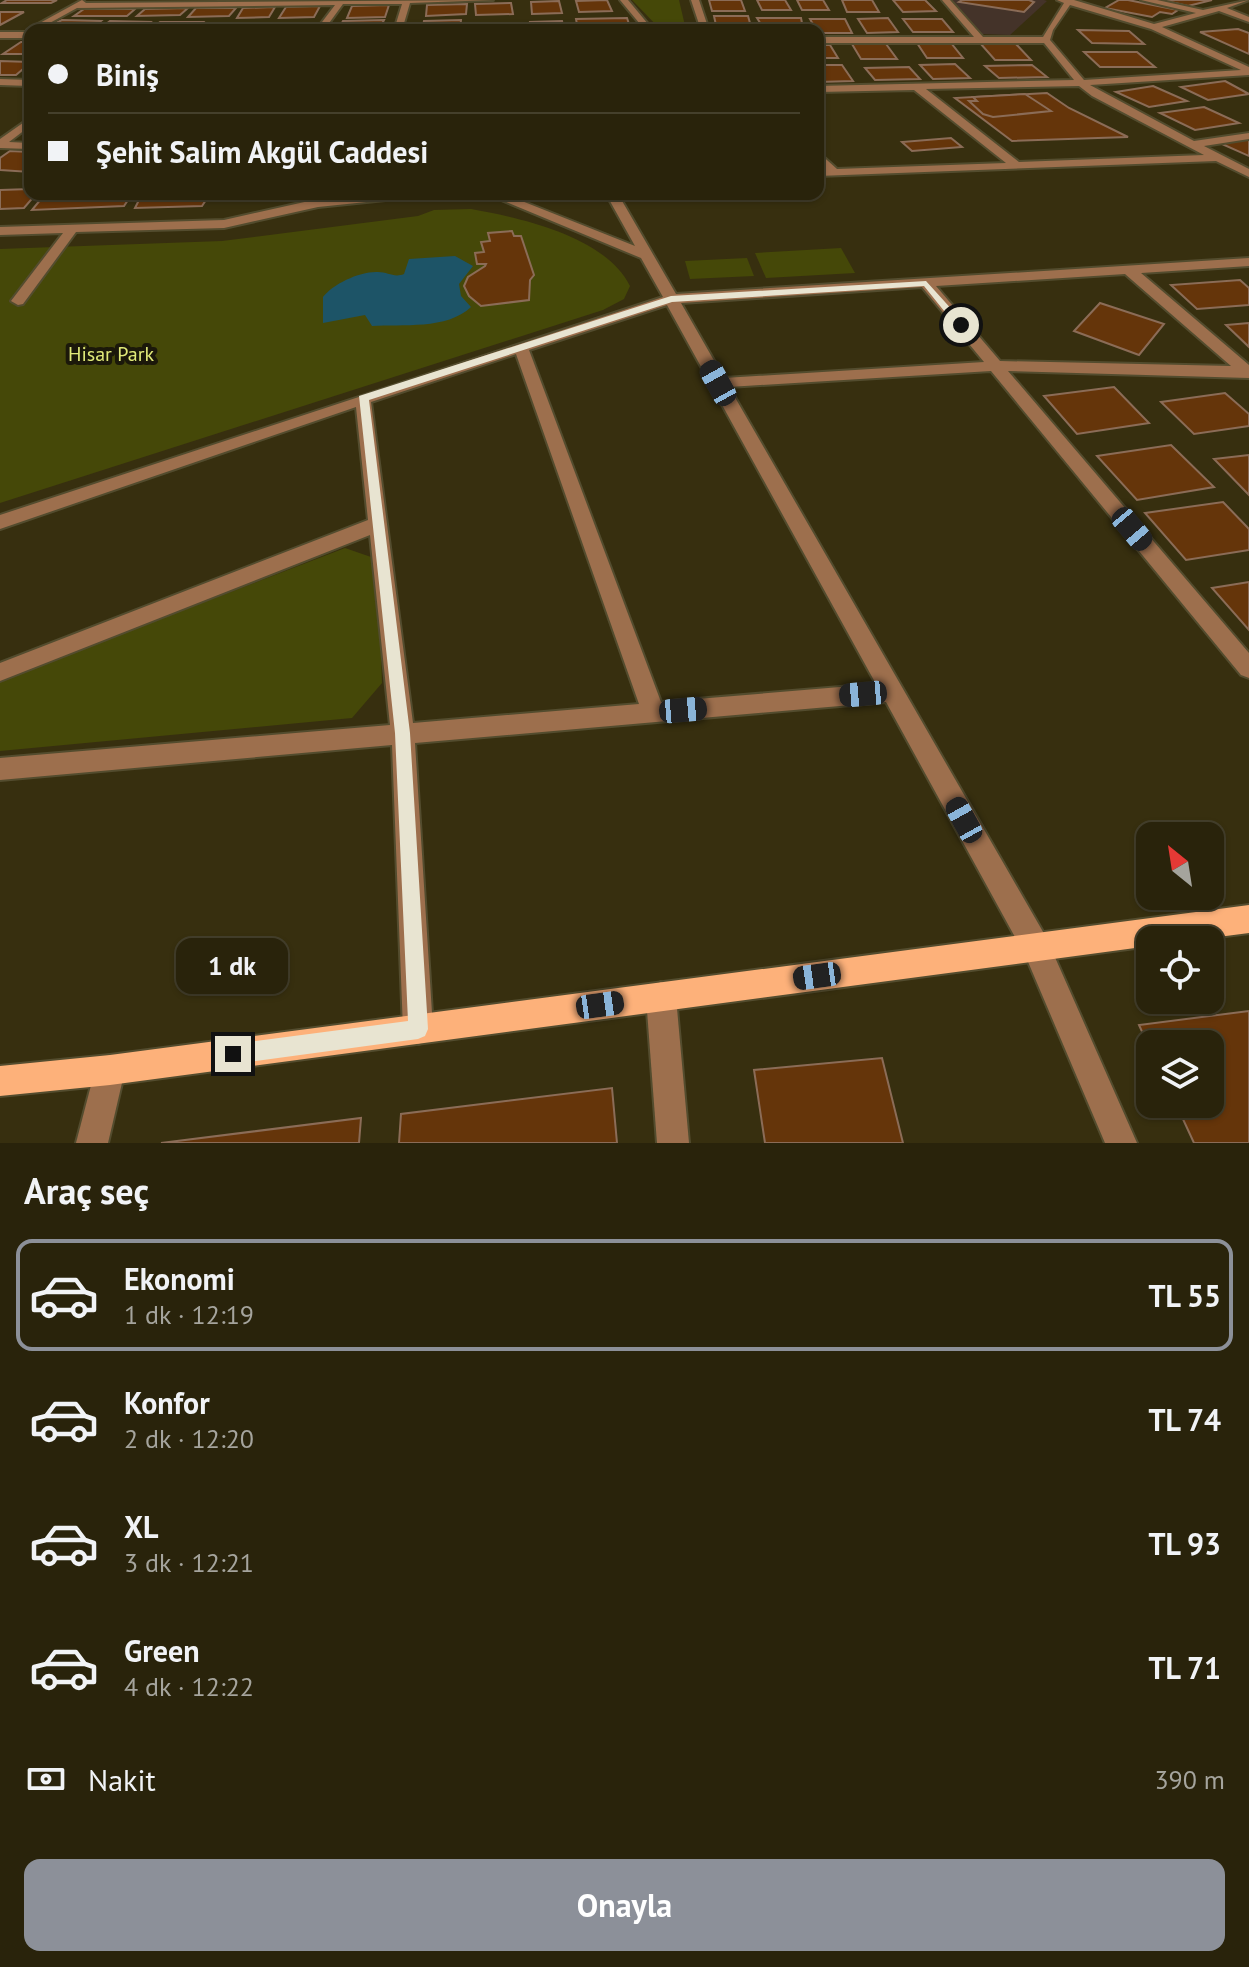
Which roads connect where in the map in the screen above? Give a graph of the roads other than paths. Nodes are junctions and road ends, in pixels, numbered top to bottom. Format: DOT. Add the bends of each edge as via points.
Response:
graph roads {
  1 [pos="87,0"];
  2 [pos="489,0"];
  3 [pos="624,0"];
  4 [pos="695,0"];
  5 [pos="946,0"];
  6 [pos="1145,0"];
  7 [pos="1248,0"];
  8 [pos="407,1"];
  9 [pos="1066,1"];
  10 [pos="354,2"];
  11 [pos="340,3"];
  12 [pos="74,6"];
  13 [pos="1219,8"];
  14 [pos="1204,12"];
  15 [pos="1249,20"];
  16 [pos="43,24"];
  17 [pos="324,24"];
  18 [pos="400,24"];
  19 [pos="644,24"];
  20 [pos="703,24"];
  21 [pos="1154,27"];
  22 [pos="24,33"];
  23 [pos="0,35"];
  24 [pos="824,40"];
  25 [pos="981,40"];
  26 [pos="1046,40"];
  27 [pos="1249,71"];
  28 [pos="0,82"];
  29 [pos="24,83"];
  30 [pos="1081,83"];
  31 [pos="917,87"];
  32 [pos="824,89"];
  33 [pos="24,126"];
  34 [pos="1249,136"];
  35 [pos="0,144"];
  36 [pos="1189,145"];
  37 [pos="24,146"];
  38 [pos="1215,158"];
  39 [pos="824,161"];
  40 [pos="1017,166"];
  41 [pos="824,173"];
  42 [pos="835,173"];
  43 [pos="1249,174"];
  44 [pos="315,200"];
  45 [pos="508,200"];
  46 [pos="615,200"];
  47 [pos="73,228"];
  48 [pos="0,231"];
  49 [pos="646,255"];
  50 [pos="1249,262"];
  51 [pos="1129,270"];
  52 [pos="926,283"];
  53 [pos="671,299"];
  54 [pos="18,301"];
  55 [pos="521,348"];
  56 [pos="995,366"];
  57 [pos="1248,372"];
  58 [pos="718,383"];
  59 [pos="363,399"];
  60 [pos="0,522"];
  61 [pos="378,524"];
  62 [pos="1249,669"];
  63 [pos="0,672"];
  64 [pos="892,692"];
  65 [pos="654,713"];
  66 [pos="403,733"];
  67 [pos="0,769"];
  68 [pos="1249,919"];
  69 [pos="1036,947"];
  70 [pos="661,997"];
  71 [pos="418,1029"];
  72 [pos="110,1070"];
  73 [pos="0,1081"];
  74 [pos="92,1143"];
  75 [pos="673,1143"];
  76 [pos="1121,1143"];
  1 -- 12 [label="street"];
  2 -- 8 [label="street"];
  3 -- 19 [label="street"];
  4 -- 20 [label="street"];
  5 -- 25 [label="street"];
  6 -- 14 [label="street"];
  7 -- 13 [label="street"];
  8 -- 10 [label="street"];
  8 -- 18 [label="street"];
  9 -- 21 [label="street"];
  9 -- 26 [label="street"];
  10 -- 11 [label="street"];
  11 -- 12 [label="street"];
  11 -- 17 [label="street"];
  12 -- 16 [label="street"];
  13 -- 14 [label="street"];
  13 -- 15 [label="street"];
  14 -- 21 [label="street"];
  21 -- 27 [label="street"];
  22 -- 23 [label="street"];
  24 -- 25 [label="street"];
  25 -- 26 [label="street"];
  26 -- 30 [label="street"];
  27 -- 30 [label="street"];
  28 -- 29 [label="street"];
  30 -- 31 [label="street"];
  30 -- 36 [label="street"];
  31 -- 32 [label="street"];
  31 -- 40 [label="street"];
  33 -- 35 [label="street"];
  34 -- 36 [label="street"];
  35 -- 37 [label="street"];
  36 -- 38 [label="street"];
  38 -- 40 [label="street"];
  38 -- 43 [label="street"];
  39 -- 42 [label="street"];
  40 -- 42 [label="street"];
  41 -- 42 [label="street"];
  44 -- 47 [label="street" via="224,224"];
  45 -- 49 [label="street"];
  46 -- 49 [label="street"];
  47 -- 48 [label="street"];
  47 -- 54 [label="street"];
  49 -- 53 [label="street"];
  50 -- 51 [label="street"];
  51 -- 52 [label="street"];
  51 -- 57 [label="street"];
  52 -- 53 [label="street"];
  52 -- 56 [label="street"];
  53 -- 55 [label="street"];
  53 -- 58 [label="street"];
  55 -- 59 [label="street"];
  55 -- 65 [label="street"];
  56 -- 57 [label="street"];
  56 -- 58 [label="street"];
  56 -- 62 [label="street"];
  58 -- 64 [label="street"];
  59 -- 60 [label="street"];
  59 -- 61 [label="street"];
  61 -- 63 [label="street"];
  61 -- 66 [label="street"];
  64 -- 65 [label="street"];
  64 -- 69 [label="street"];
  65 -- 66 [label="street"];
  66 -- 67 [label="street"];
  66 -- 71 [label="street"];
  68 -- 69 [label="main road"];
  69 -- 70 [label="main road"];
  69 -- 76 [label="street"];
  70 -- 71 [label="main road"];
  70 -- 75 [label="street"];
  71 -- 72 [label="main road"];
  72 -- 73 [label="main road"];
  72 -- 74 [label="street"];
}
